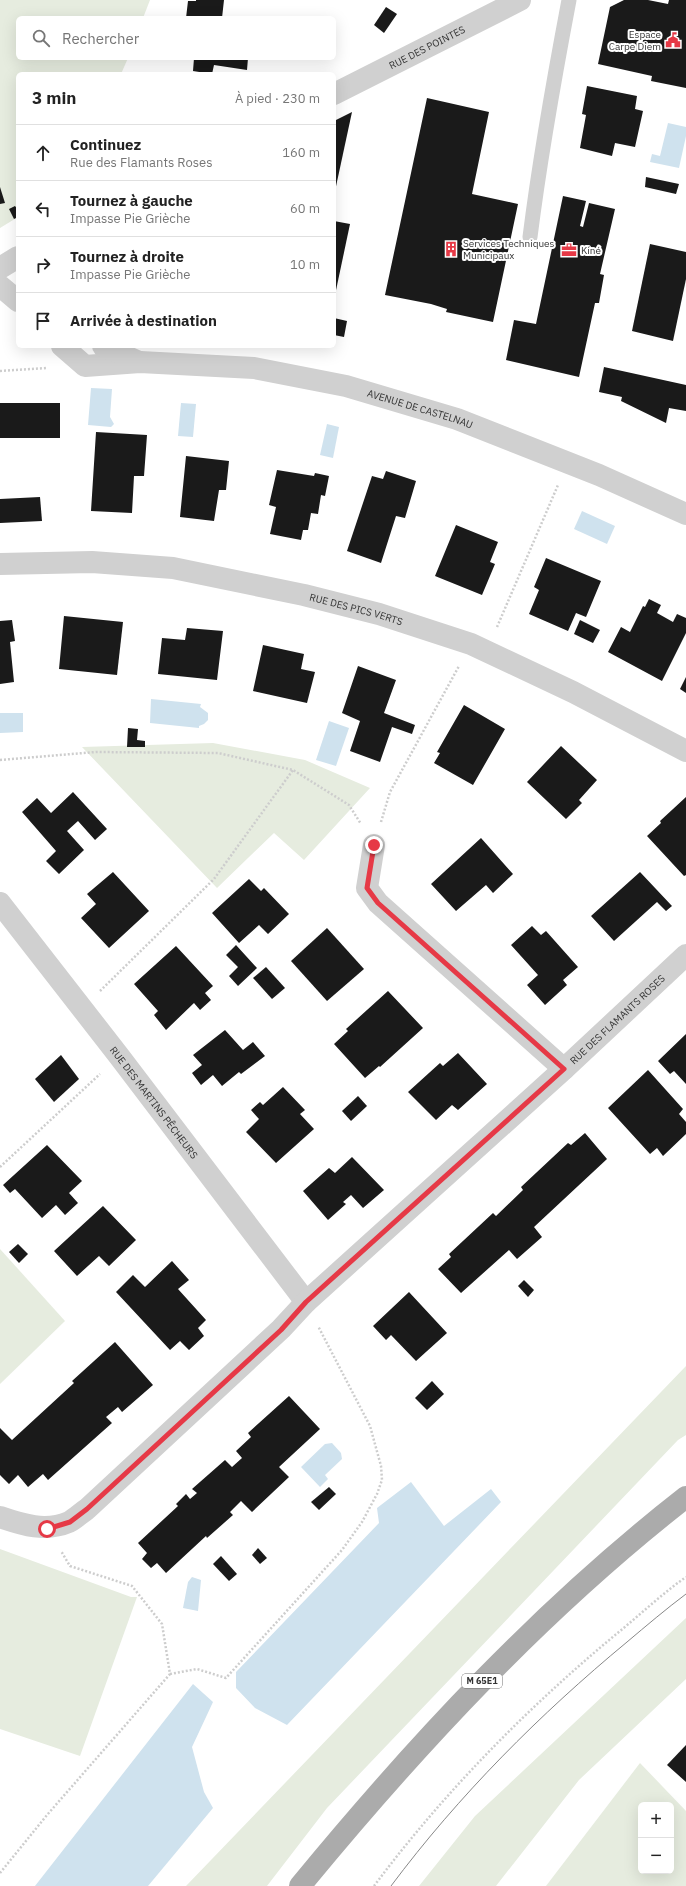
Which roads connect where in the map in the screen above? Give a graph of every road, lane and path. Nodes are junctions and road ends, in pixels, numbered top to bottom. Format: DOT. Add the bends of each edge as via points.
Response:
graph roads {
  1 [pos="520,0"];
  2 [pos="568,0"];
  3 [pos="336,93"];
  4 [pos="530,237"];
  5 [pos="16,258"];
  6 [pos="0,268"];
  7 [pos="0,286"];
  8 [pos="16,299"];
  9 [pos="64,348"];
  10 [pos="108,348"];
  11 [pos="140,362"];
  12 [pos="85,366"];
  13 [pos="0,371"];
  14 [pos="686,514"];
  15 [pos="0,564"];
  16 [pos="686,751"];
  17 [pos="0,760"];
  18 [pos="293,770"];
  19 [pos="374,845"];
  20 [pos="0,903"];
  21 [pos="686,955"];
  22 [pos="83,1008"];
  23 [pos="119,1056"];
  24 [pos="564,1069"];
  25 [pos="0,1167"];
  26 [pos="306,1302"];
  27 [pos="686,1497"];
  28 [pos="0,1517"];
  29 [pos="47,1529"];
  30 [pos="686,1577"];
  31 [pos="170,1674"];
  32 [pos="0,1873"];
  33 [pos="300,1886"];
  34 [pos="374,1886"];
  1 -- 3 [label="street, RUE DES POINTES"];
  2 -- 4 [label="lane" via="538,169"];
  5 -- 6 [label="street"];
  7 -- 8 [label="street"];
  9 -- 12 [label="street"];
  10 -- 11 [label="street, AVENUE DE CASTELNAU"];
  11 -- 12 [label="street, AVENUE DE CASTELNAU"];
  11 -- 14 [label="street, AVENUE DE CASTELNAU" via="254,368 346,386 457,419 599,475"];
  12 -- 13 [label="path"];
  15 -- 16 [label="street, RUE DES PICS VERTS" via="92,562 173,568 304,595 379,614 471,644 573,692"];
  17 -- 18 [label="path" via="96,752 218,753"];
  18 -- 19 [label="path" via="349,805"];
  18 -- 22 [label="path" via="214,879"];
  19 -- 24 [label="street" via="367,888 378,903"];
  20 -- 22 [label="street, RUE DES MARTINS PÊCHEURS"];
  21 -- 24 [label="street, RUE DES FLAMANTS ROSES"];
  22 -- 23 [label="street, RUE DES MARTINS PÊCHEURS"];
  23 -- 25 [label="path"];
  23 -- 26 [label="street, RUE DES MARTINS PÊCHEURS"];
  24 -- 26 [label="street, RUE DES FLAMANTS ROSES"];
  26 -- 29 [label="street, RUE DES FLAMANTS ROSES" via="281,1330 87,1509 70,1522"];
  26 -- 31 [label="path" via="370,1426 381,1466 382,1480 362,1522 342,1550 226,1678 197,1669"];
  27 -- 33 [label="main road, M 65E1" via="575,1590 509,1653 422,1744"];
  28 -- 29 [label="street"];
  29 -- 31 [label="path" via="70,1566 132,1586 162,1624"];
  30 -- 34 [label="path" via="576,1667 484,1755 399,1853"];
  31 -- 32 [label="path"];
}
